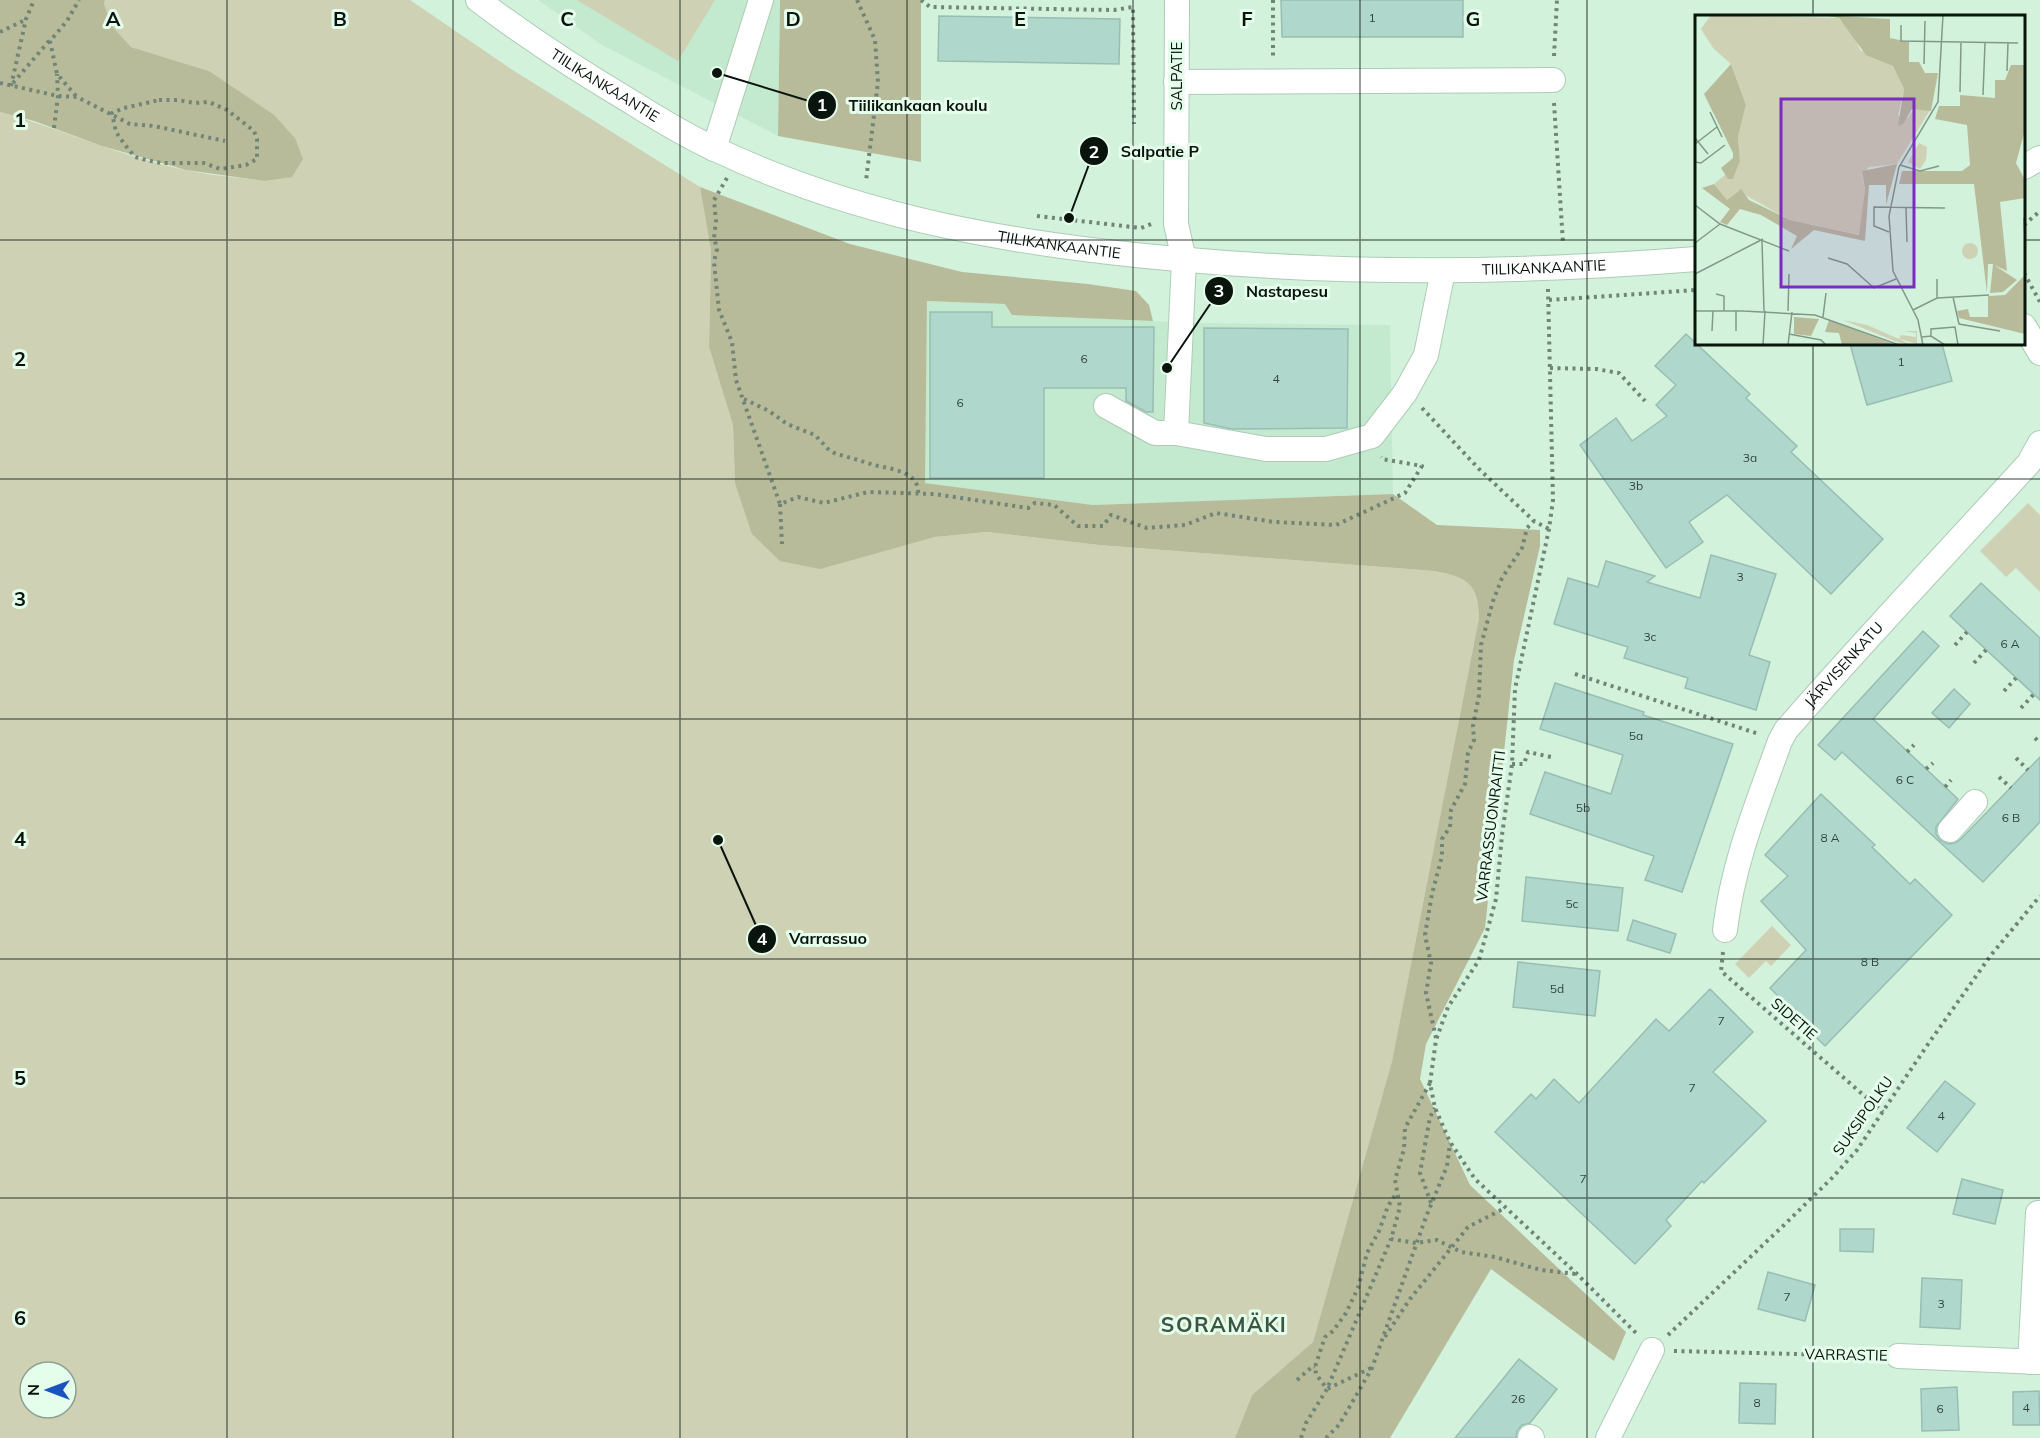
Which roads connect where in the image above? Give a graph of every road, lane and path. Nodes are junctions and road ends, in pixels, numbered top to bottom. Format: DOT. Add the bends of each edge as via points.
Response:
graph roads {
  1 [pos="34,0"];
  2 [pos="79,0"];
  3 [pos="478,0"];
  4 [pos="761,0"];
  5 [pos="857,0"];
  6 [pos="921,0"];
  7 [pos="1177,0"];
  8 [pos="1273,0"];
  9 [pos="1557,0"];
  10 [pos="26,19"];
  11 [pos="0,32"];
  12 [pos="50,41"];
  13 [pos="57,74"];
  14 [pos="1553,81"];
  15 [pos="1176,82"];
  16 [pos="1273,82"];
  17 [pos="0,83"];
  18 [pos="11,86"];
  19 [pos="58,96"];
  20 [pos="77,97"];
  21 [pos="112,113"];
  22 [pos="1134,124"];
  23 [pos="54,128"];
  24 [pos="225,141"];
  25 [pos="714,149"];
  26 [pos="2040,158"];
  27 [pos="737,160"];
  28 [pos="2025,166"];
  29 [pos="865,187"];
  30 [pos="2040,211"];
  31 [pos="1034,216"];
  32 [pos="1176,224"];
  33 [pos="2025,224"];
  34 [pos="1545,257"];
  35 [pos="1695,259"];
  36 [pos="1184,260"];
  37 [pos="1443,271"];
  38 [pos="2025,275"];
  39 [pos="1695,290"];
  40 [pos="1549,300"];
  41 [pos="2040,302"];
  42 [pos="2025,328"];
  43 [pos="2040,353"];
  44 [pos="1550,368"];
  45 [pos="1405,393"];
  46 [pos="743,399"];
  47 [pos="1645,401"];
  48 [pos="1106,406"];
  49 [pos="1176,433"];
  50 [pos="1372,436"];
  51 [pos="2040,443"];
  52 [pos="918,494"];
  53 [pos="780,504"];
  54 [pos="1534,521"];
  55 [pos="1549,529"];
  56 [pos="782,544"];
  57 [pos="1967,632"];
  58 [pos="1955,645"];
  59 [pos="1986,650"];
  60 [pos="1974,663"];
  61 [pos="1575,674"];
  62 [pos="2016,678"];
  63 [pos="2004,691"];
  64 [pos="2034,694"];
  65 [pos="2021,708"];
  66 [pos="2035,738"];
  67 [pos="1780,741"];
  68 [pos="2040,743"];
  69 [pos="1914,745"];
  70 [pos="1907,752"];
  71 [pos="1551,757"];
  72 [pos="2016,758"];
  73 [pos="1933,763"];
  74 [pos="1512,764"];
  75 [pos="1926,769"];
  76 [pos="2028,770"];
  77 [pos="1999,777"];
  78 [pos="1951,780"];
  79 [pos="1945,787"];
  80 [pos="2011,788"];
  81 [pos="1975,802"];
  82 [pos="1950,830"];
  83 [pos="2040,896"];
  84 [pos="1725,930"];
  85 [pos="1436,1040"];
  86 [pos="1430,1083"];
  87 [pos="1435,1108"];
  88 [pos="1883,1112"];
  89 [pos="1450,1142"];
  90 [pos="1398,1191"];
  91 [pos="1431,1203"];
  92 [pos="1505,1208"];
  93 [pos="2038,1213"];
  94 [pos="1391,1239"];
  95 [pos="1416,1243"];
  96 [pos="1452,1247"];
  97 [pos="1577,1274"];
  98 [pos="1382,1343"];
  99 [pos="1652,1350"];
  100 [pos="1898,1356"];
  101 [pos="2035,1362"];
  102 [pos="1315,1367"];
  103 [pos="1371,1368"];
  104 [pos="1297,1380"];
  105 [pos="1327,1389"];
  106 [pos="1301,1438"];
  107 [pos="1326,1438"];
  108 [pos="1608,1438"];
  1 -- 10 [label="path"];
  2 -- 12 [label="path"];
  3 -- 25 [label="street, TIILIKANKAANTIE" via="567,64"];
  4 -- 25 [label="street"];
  5 -- 29 [label="path" via="875,40 878,82"];
  6 -- 22 [label="path" via="930,7 1133,7"];
  7 -- 15 [label="street, SALPATIE"];
  8 -- 16 [label="path"];
  9 -- 14 [label="path"];
  10 -- 11 [label="path"];
  10 -- 18 [label="path"];
  12 -- 13 [label="path"];
  12 -- 18 [label="path"];
  13 -- 19 [label="path"];
  13 -- 20 [label="path"];
  14 -- 16 [label="street"];
  14 -- 34 [label="path" via="1563,243"];
  15 -- 16 [label="street"];
  15 -- 32 [label="street, SALPATIE"];
  17 -- 18 [label="path"];
  18 -- 19 [label="path"];
  19 -- 20 [label="path"];
  19 -- 23 [label="path"];
  20 -- 21 [label="path"];
  21 -- 21 [label="path" via="116,132 135,157 161,164 204,163 219,169 246,165 257,159 254,131 215,104 159,100"];
  21 -- 24 [label="path" via="130,124"];
  25 -- 27 [label="street, TIILIKANKAANTIE"];
  26 -- 28 [label="street"];
  27 -- 36 [label="street, TIILIKANKAANTIE" via="811,189 950,227 1039,244"];
  27 -- 46 [label="path" via="714,200 714,262 719,310 732,342 736,380"];
  30 -- 33 [label="path"];
  31 -- 32 [label="path" via="1141,228 1153,223"];
  32 -- 36 [label="street, SALPATIE"];
  34 -- 35 [label="street, TIILIKANKAANTIE"];
  34 -- 37 [label="street, TIILIKANKAANTIE"];
  34 -- 40 [label="path, VARRASSUONRAITTI"];
  36 -- 37 [label="street, TIILIKANKAANTIE" via="1299,268"];
  36 -- 49 [label="street, SALPATIE"];
  37 -- 45 [label="street" via="1426,355"];
  38 -- 41 [label="path"];
  39 -- 40 [label="path"];
  40 -- 44 [label="path, VARRASSUONRAITTI"];
  42 -- 43 [label="street"];
  44 -- 47 [label="path" via="1619,373"];
  44 -- 55 [label="path, VARRASSUONRAITTI" via="1553,500"];
  45 -- 50 [label="street"];
  45 -- 54 [label="path"];
  46 -- 52 [label="path" via="815,435 836,454 910,476"];
  46 -- 53 [label="path"];
  48 -- 49 [label="street" via="1155,433"];
  49 -- 50 [label="street" via="1266,449 1326,449"];
  50 -- 52 [label="path" via="1382,459 1422,466 1405,493 1336,525 1274,522 1216,513 1185,525 1147,528 1111,514 1103,526 1078,526 1054,505 1035,503 1028,508"];
  51 -- 67 [label="street, JÄRVISENKATU" via="2029,463 1843,663"];
  52 -- 53 [label="path" via="868,492 824,503 798,497"];
  53 -- 56 [label="path"];
  54 -- 55 [label="path"];
  54 -- 85 [label="path" via="1527,528 1522,548 1493,601 1481,645 1474,740 1468,753 1465,784 1442,839 1425,935 1431,963 1426,993"];
  55 -- 74 [label="path, VARRASSUONRAITTI" via="1515,689"];
  57 -- 58 [label="path"];
  59 -- 60 [label="path"];
  61 -- 67 [label="path"];
  62 -- 63 [label="path"];
  64 -- 65 [label="path"];
  66 -- 68 [label="path"];
  67 -- 84 [label="street, JÄRVISENKATU" via="1739,855"];
  69 -- 70 [label="path"];
  71 -- 74 [label="path" via="1528,752 1524,764"];
  72 -- 76 [label="path"];
  73 -- 75 [label="path"];
  74 -- 85 [label="path, VARRASSUONRAITTI" via="1496,899 1479,960 1448,1007"];
  77 -- 80 [label="path"];
  78 -- 79 [label="path"];
  81 -- 82 [label="street"];
  83 -- 88 [label="path, SUKSIPOLKU" via="1990,955"];
  84 -- 88 [label="path, SIDETIE" via="1721,971"];
  85 -- 86 [label="path, VARRASSUONRAITTI"];
  86 -- 87 [label="path, VARRASSUONRAITTI"];
  86 -- 90 [label="path" via="1405,1128 1395,1180"];
  87 -- 89 [label="path, VARRASSUONRAITTI"];
  87 -- 91 [label="path" via="1420,1173"];
  88 -- 99 [label="path, SUKSIPOLKU" via="1833,1177"];
  89 -- 91 [label="path" via="1447,1166"];
  89 -- 92 [label="path, VARRASSUONRAITTI" via="1475,1179"];
  90 -- 94 [label="path" via="1400,1207"];
  90 -- 102 [label="path" via="1367,1253 1354,1297 1325,1337"];
  91 -- 95 [label="path"];
  92 -- 96 [label="path" via="1468,1227"];
  92 -- 97 [label="path, VARRASSUONRAITTI"];
  93 -- 101 [label="street"];
  94 -- 95 [label="path"];
  94 -- 105 [label="path"];
  95 -- 96 [label="path" via="1437,1240"];
  95 -- 98 [label="path"];
  96 -- 97 [label="path" via="1541,1270"];
  96 -- 98 [label="path" via="1410,1299"];
  97 -- 99 [label="path, VARRASSUONRAITTI"];
  98 -- 103 [label="path"];
  99 -- 100 [label="path, VARRASTIE"];
  99 -- 108 [label="street"];
  100 -- 101 [label="street, VARRASTIE"];
  102 -- 104 [label="path"];
  102 -- 105 [label="path"];
  103 -- 105 [label="path"];
  103 -- 107 [label="path" via="1339,1425"];
  105 -- 106 [label="path"];
}
